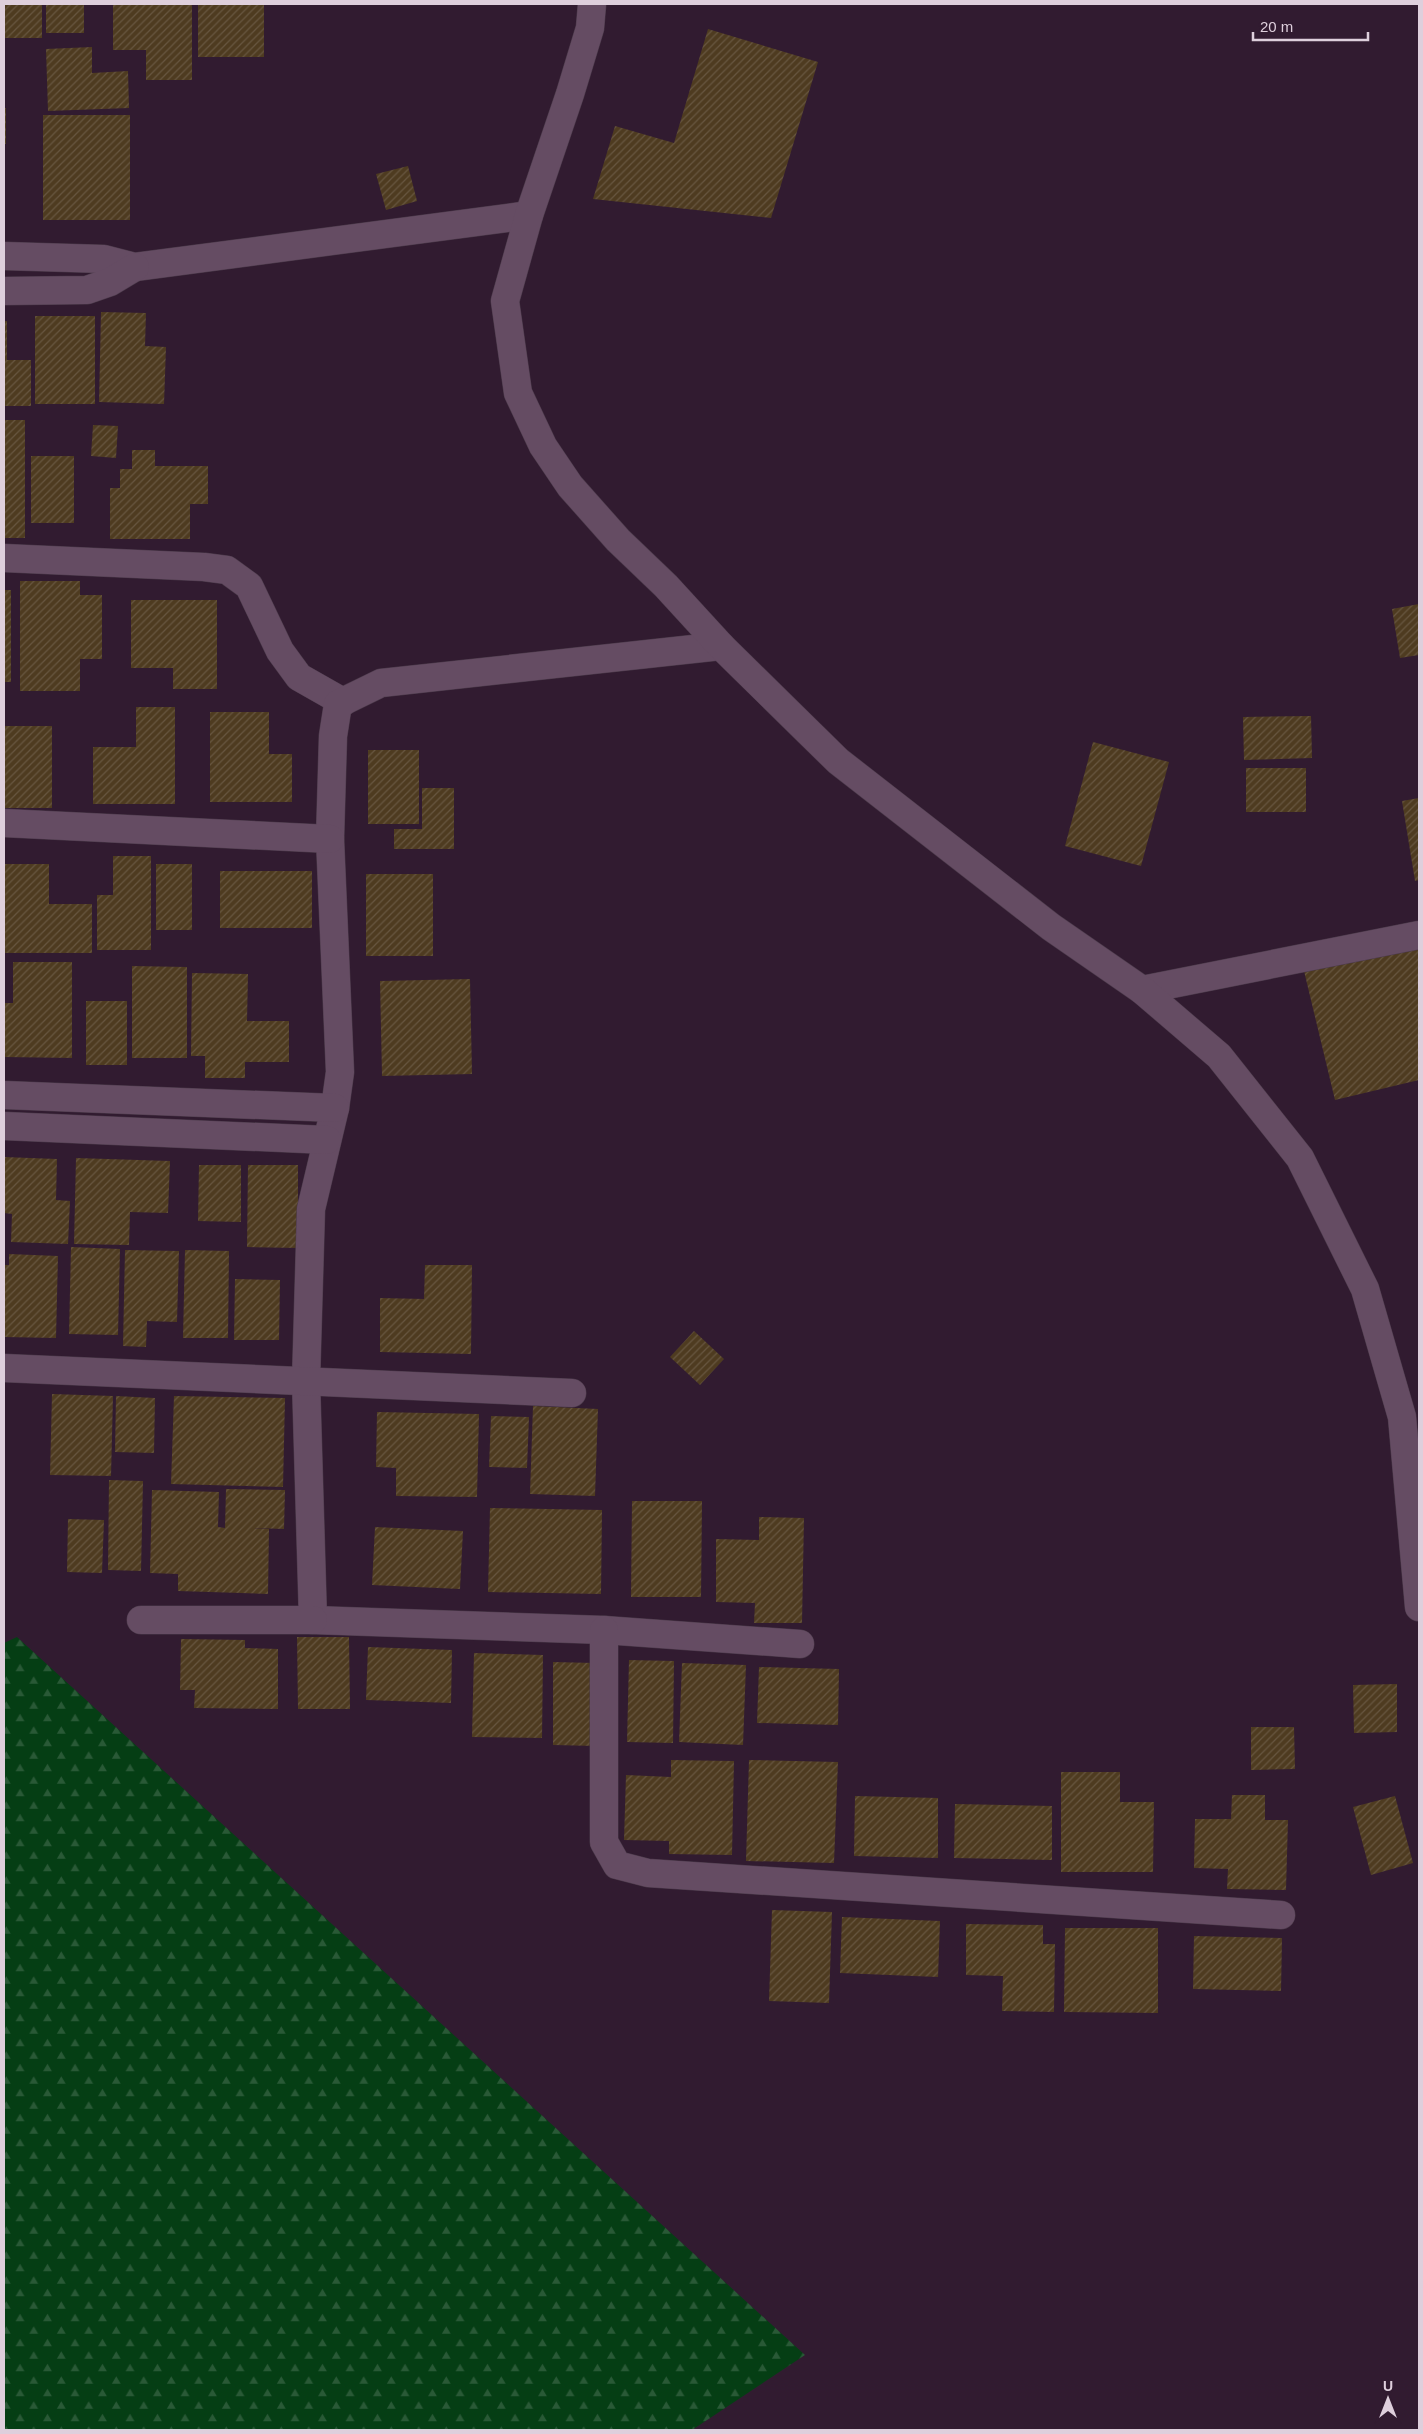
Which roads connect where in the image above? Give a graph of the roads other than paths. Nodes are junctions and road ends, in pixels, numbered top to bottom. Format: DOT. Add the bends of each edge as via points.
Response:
graph roads {
  1 [pos="592,4"];
  2 [pos="529,215"];
  3 [pos="4,256"];
  4 [pos="135,267"];
  5 [pos="4,291"];
  6 [pos="4,558"];
  7 [pos="721,646"];
  8 [pos="343,702"];
  9 [pos="4,823"];
  10 [pos="330,840"];
  11 [pos="1419,935"];
  12 [pos="1142,990"];
  13 [pos="4,1095"];
  14 [pos="335,1108"];
  15 [pos="4,1126"];
  16 [pos="327,1140"];
  17 [pos="4,1368"];
  18 [pos="306,1381"];
  19 [pos="572,1393"];
  20 [pos="1419,1607"];
  21 [pos="141,1620"];
  22 [pos="313,1620"];
  23 [pos="604,1630"];
  24 [pos="800,1644"];
  25 [pos="1281,1915"];
  1 -- 2 [label="street" via="590,28"];
  2 -- 4 [label="street"];
  2 -- 7 [label="street" via="505,300 518,394 543,446 570,486"];
  3 -- 4 [label="street" via="104,258"];
  4 -- 5 [label="street" via="110,282 87,290"];
  6 -- 8 [label="street" via="204,566 227,570 249,586 280,650 299,677"];
  7 -- 8 [label="street" via="381,683"];
  7 -- 12 [label="street" via="838,761 1051,927"];
  8 -- 10 [label="street" via="338,704 333,736"];
  9 -- 10 [label="street"];
  10 -- 14 [label="street" via="340,1072"];
  11 -- 12 [label="street"];
  12 -- 20 [label="street" via="1220,1056 1300,1158 1365,1289 1402,1417"];
  13 -- 14 [label="street"];
  14 -- 16 [label="street"];
  15 -- 16 [label="street"];
  16 -- 18 [label="street" via="311,1209"];
  17 -- 18 [label="street"];
  18 -- 19 [label="street"];
  18 -- 22 [label="street"];
  21 -- 22 [label="street"];
  22 -- 23 [label="street"];
  23 -- 24 [label="street"];
  23 -- 25 [label="street" via="604,1842 617,1865 648,1873"];
}
